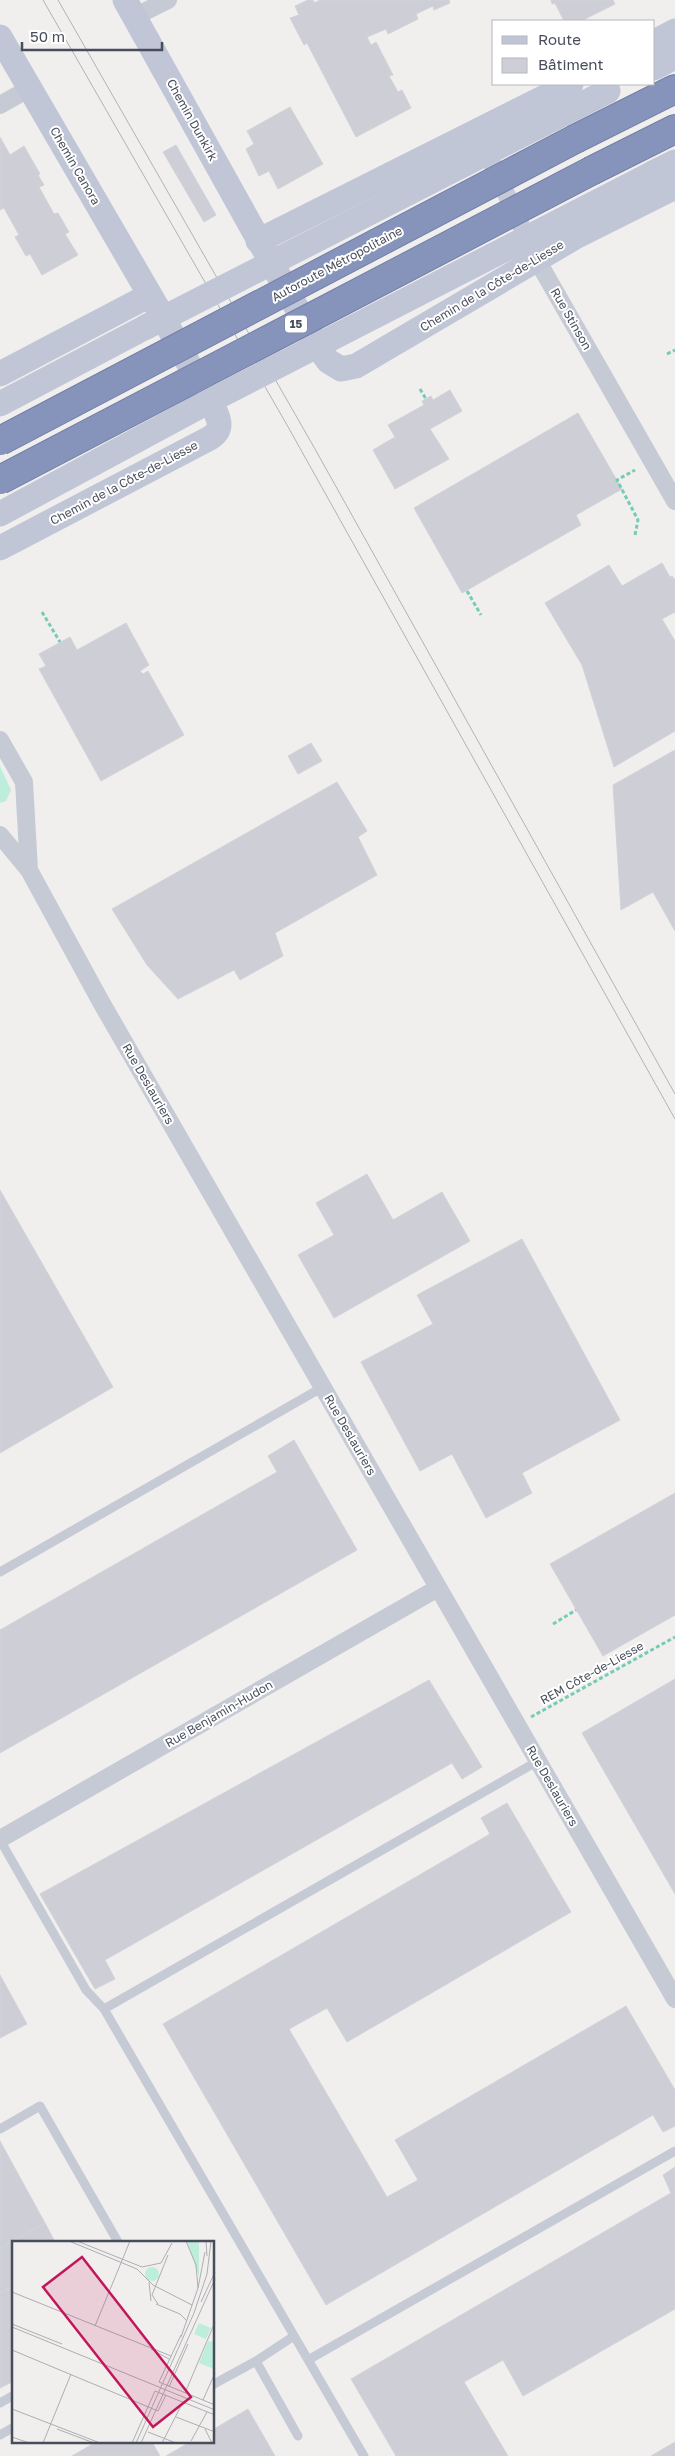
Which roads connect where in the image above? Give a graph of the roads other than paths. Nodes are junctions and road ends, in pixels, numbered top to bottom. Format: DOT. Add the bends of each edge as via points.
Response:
graph roads {
  1 [pos="168,0"];
  2 [pos="130,8"];
  3 [pos="675,31"];
  4 [pos="0,36"];
  5 [pos="655,41"];
  6 [pos="675,58"];
  7 [pos="655,68"];
  8 [pos="569,85"];
  9 [pos="30,88"];
  10 [pos="615,88"];
  11 [pos="675,89"];
  12 [pos="0,105"];
  13 [pos="675,129"];
  14 [pos="476,130"];
  15 [pos="675,162"];
  16 [pos="675,187"];
  17 [pos="258,241"];
  18 [pos="537,260"];
  19 [pos="150,295"];
  20 [pos="0,374"];
  21 [pos="0,404"];
  22 [pos="0,441"];
  23 [pos="0,480"];
  24 [pos="675,501"];
  25 [pos="0,514"];
  26 [pos="0,548"];
  27 [pos="0,740"];
  28 [pos="0,835"];
  29 [pos="29,870"];
  30 [pos="323,1387"];
  31 [pos="0,1572"];
  32 [pos="438,1588"];
  33 [pos="538,1761"];
  34 [pos="0,1839"];
  35 [pos="675,2000"];
  36 [pos="104,2008"];
  37 [pos="0,2129"];
  38 [pos="675,2151"];
  39 [pos="117,2241"];
  40 [pos="294,2336"];
  41 [pos="308,2360"];
  42 [pos="256,2361"];
  43 [pos="215,2383"];
  44 [pos="12,2396"];
  45 [pos="0,2403"];
  46 [pos="12,2428"];
  47 [pos="0,2435"];
  48 [pos="298,2436"];
  49 [pos="364,2456"];
  1 -- 2 [label="street"];
  2 -- 17 [label="street, Chemin Dunkirk"];
  3 -- 5 [label="street"];
  4 -- 9 [label="street, Chemin Canora"];
  6 -- 7 [label="street"];
  8 -- 14 [label="street"];
  9 -- 12 [label="street"];
  9 -- 19 [label="street, Chemin Canora"];
  10 -- 21 [label="street, bridge"];
  11 -- 22 [label="highway, Autoroute Métropolitaine, bridge"];
  13 -- 23 [label="highway, 15, bridge"];
  14 -- 17 [label="street"];
  14 -- 18 [label="street, Rue Stinson"];
  15 -- 25 [label="street, Chemin de la Côte-de-Liesse, bridge" via="422,290"];
  16 -- 18 [label="street, Chemin de la Côte-de-Liesse" via="577,236"];
  17 -- 18 [label="street, Chemin de la Côte-de-Liesse" via="323,355 334,366 346,370"];
  18 -- 24 [label="street, Rue Stinson"];
  19 -- 20 [label="street"];
  19 -- 26 [label="street, Chemin de la Côte-de-Liesse" via="216,413 217,433"];
  27 -- 29 [label="street, Rue Deslauriers" via="24,782"];
  28 -- 29 [label="street, Rue Deslauriers"];
  29 -- 30 [label="street, Rue Deslauriers" via="96,993"];
  30 -- 31 [label="lane"];
  30 -- 32 [label="street, Rue Deslauriers"];
  32 -- 33 [label="street, Rue Deslauriers"];
  32 -- 34 [label="street, Rue Benjamin-Hudon"];
  33 -- 35 [label="street, Rue Deslauriers"];
  33 -- 36 [label="lane"];
  34 -- 36 [label="lane" via="86,1990"];
  36 -- 40 [label="lane"];
  37 -- 39 [label="lane" via="40,2106"];
  38 -- 41 [label="lane"];
  40 -- 41 [label="lane"];
  40 -- 42 [label="lane"];
  41 -- 49 [label="lane"];
  42 -- 43 [label="lane"];
  42 -- 48 [label="lane"];
  44 -- 45 [label="lane"];
  46 -- 47 [label="lane"];
}
